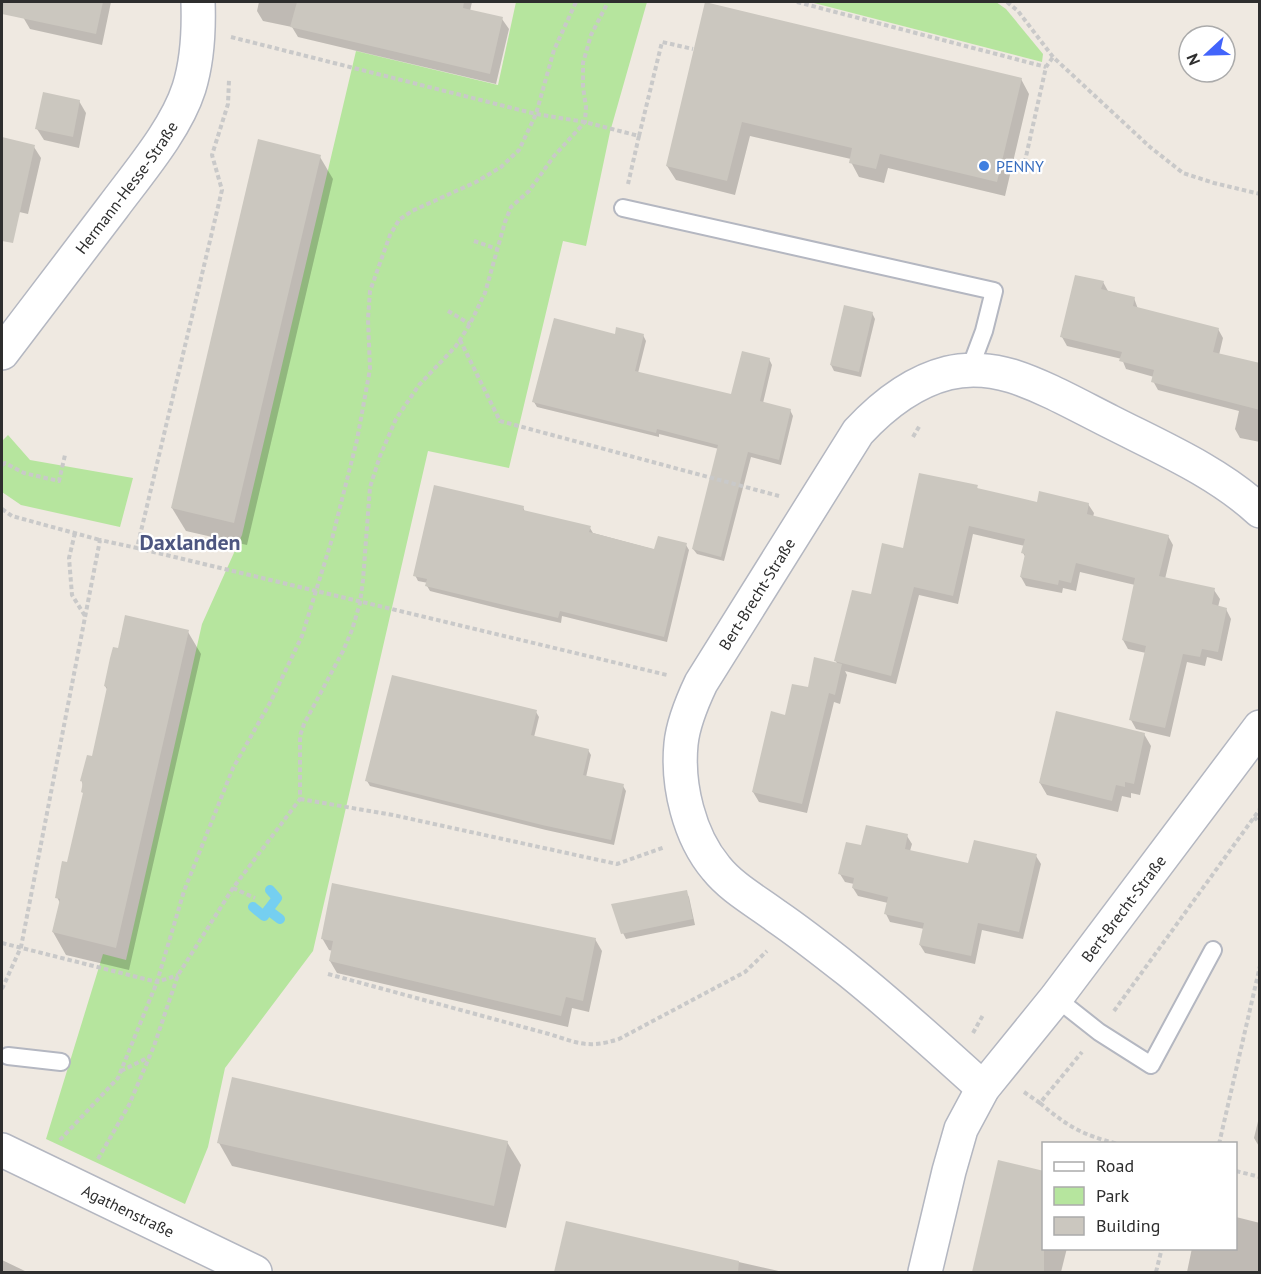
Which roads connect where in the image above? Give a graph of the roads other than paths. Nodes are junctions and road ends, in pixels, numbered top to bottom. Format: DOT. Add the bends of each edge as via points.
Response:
graph roads {
  1 [pos="198,13"];
  2 [pos="623,208"];
  3 [pos="2,353"];
  4 [pos="969,370"];
  5 [pos="1260,511"];
  6 [pos="1260,727"];
  7 [pos="1213,950"];
  8 [pos="1056,998"];
  9 [pos="4,1059"];
  10 [pos="61,1062"];
  11 [pos="988,1079"];
  12 [pos="2,1150"];
  13 [pos="255,1272"];
  14 [pos="925,1272"];
  1 -- 3 [label="street, Hermann-Hesse-Straße" via="197,59 189,90 169,130"];
  2 -- 4 [label="lane" via="994,291"];
  4 -- 5 [label="street, Bert-Brecht-Straße" via="1011,376 1060,397 1196,467 1239,492"];
  4 -- 11 [label="street, Bert-Brecht-Straße" via="950,372 912,387 892,399 858,432 701,683 690,706 681,742 681,776 696,836 715,868"];
  6 -- 8 [label="street, Bert-Brecht-Straße"];
  7 -- 8 [label="lane" via="1151,1065 1099,1032"];
  8 -- 11 [label="street, Bert-Brecht-Straße"];
  9 -- 10 [label="lane"];
  11 -- 14 [label="street, Bert-Brecht-Straße" via="961,1129"];
  12 -- 13 [label="street, Agathenstraße"];
}
